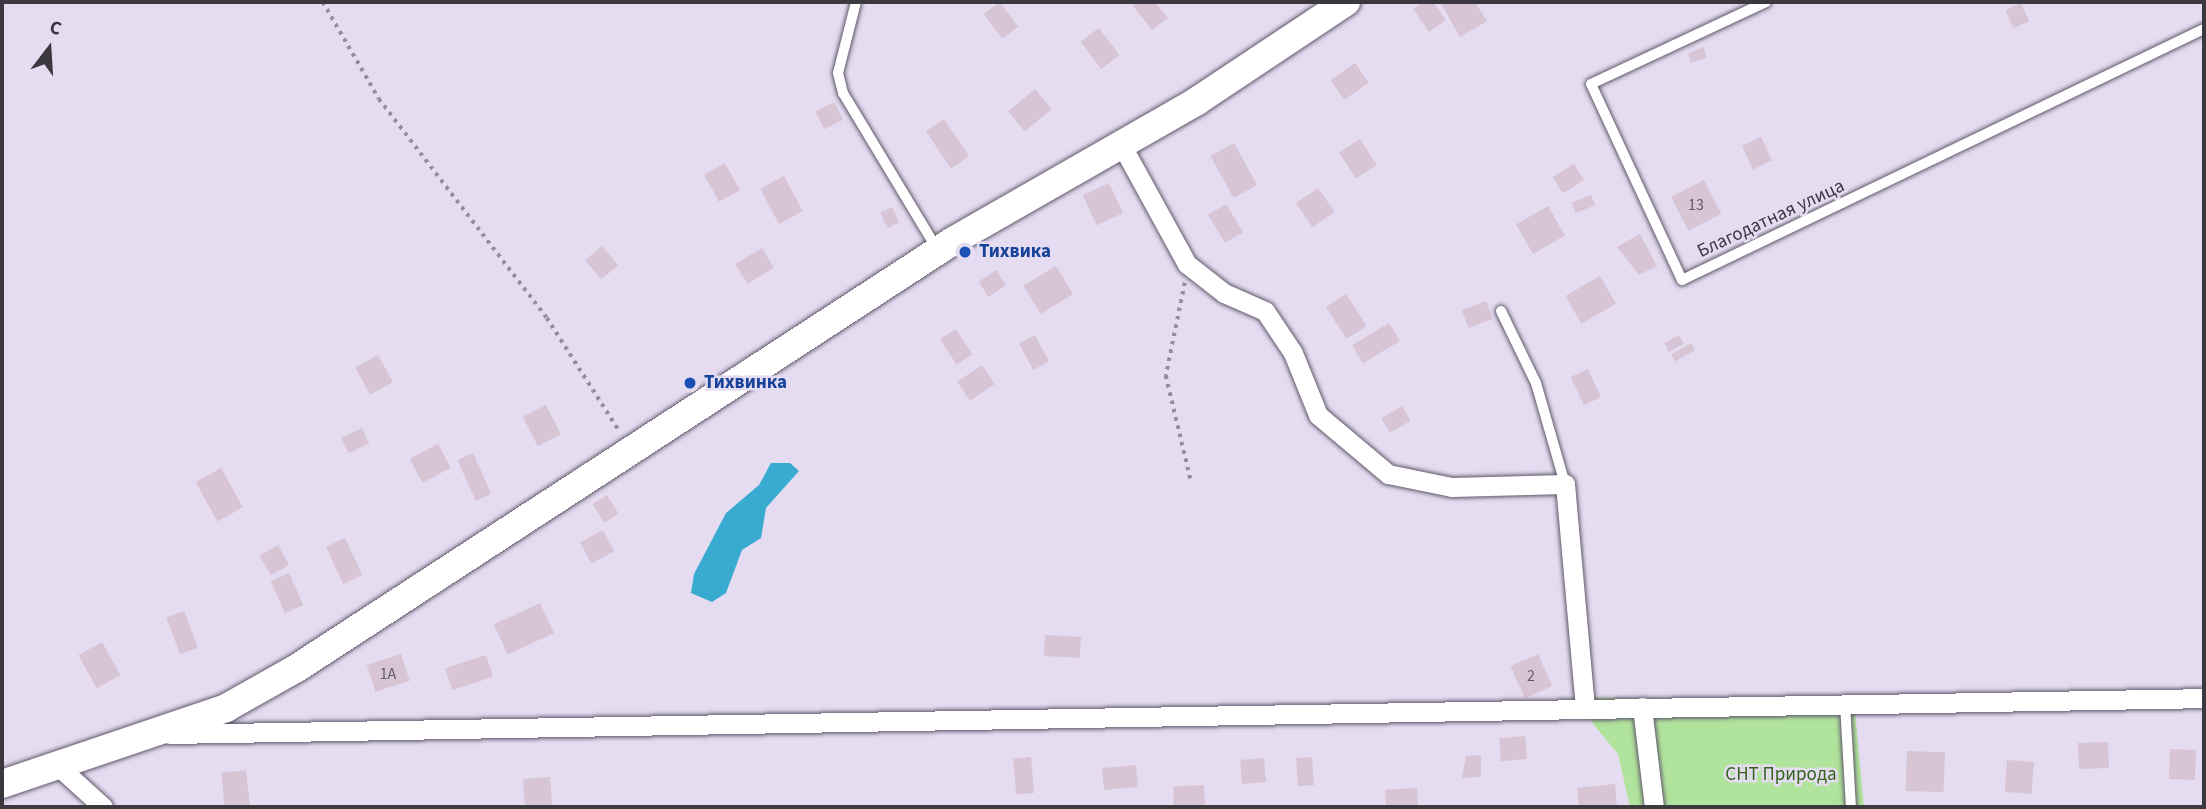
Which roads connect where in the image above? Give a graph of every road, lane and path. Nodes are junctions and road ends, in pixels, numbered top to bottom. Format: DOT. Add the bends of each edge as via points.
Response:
graph roads {
  1 [pos="323,2"];
  2 [pos="856,2"];
  3 [pos="1346,2"];
  4 [pos="1766,2"];
  5 [pos="2204,29"];
  6 [pos="1121,144"];
  7 [pos="938,251"];
  8 [pos="1187,264"];
  9 [pos="1501,311"];
  10 [pos="631,449"];
  11 [pos="1191,481"];
  12 [pos="1565,484"];
  13 [pos="2204,698"];
  14 [pos="1845,704"];
  15 [pos="1642,707"];
  16 [pos="1585,708"];
  17 [pos="158,734"];
  18 [pos="58,766"];
  19 [pos="2,784"];
  20 [pos="103,807"];
  21 [pos="1654,807"];
  22 [pos="1851,807"];
  1 -- 10 [label="path" via="379,99 547,318"];
  2 -- 7 [label="lane" via="838,73 843,93"];
  3 -- 6 [label="street" via="1289,44"];
  4 -- 5 [label="lane, Благодатная улица" via="1591,85 1682,280"];
  6 -- 7 [label="street"];
  6 -- 8 [label="street"];
  7 -- 10 [label="street"];
  8 -- 11 [label="path" via="1182,316 1166,376"];
  8 -- 12 [label="street" via="1224,293 1265,311 1293,353 1318,415 1388,474 1452,487"];
  9 -- 12 [label="lane" via="1536,383"];
  10 -- 17 [label="street" via="297,668 226,708"];
  12 -- 16 [label="street"];
  13 -- 14 [label="street"];
  14 -- 15 [label="street"];
  14 -- 22 [label="lane"];
  15 -- 16 [label="street"];
  15 -- 21 [label="street"];
  16 -- 17 [label="street"];
  17 -- 18 [label="street"];
  18 -- 19 [label="street"];
  18 -- 20 [label="street"];
}
